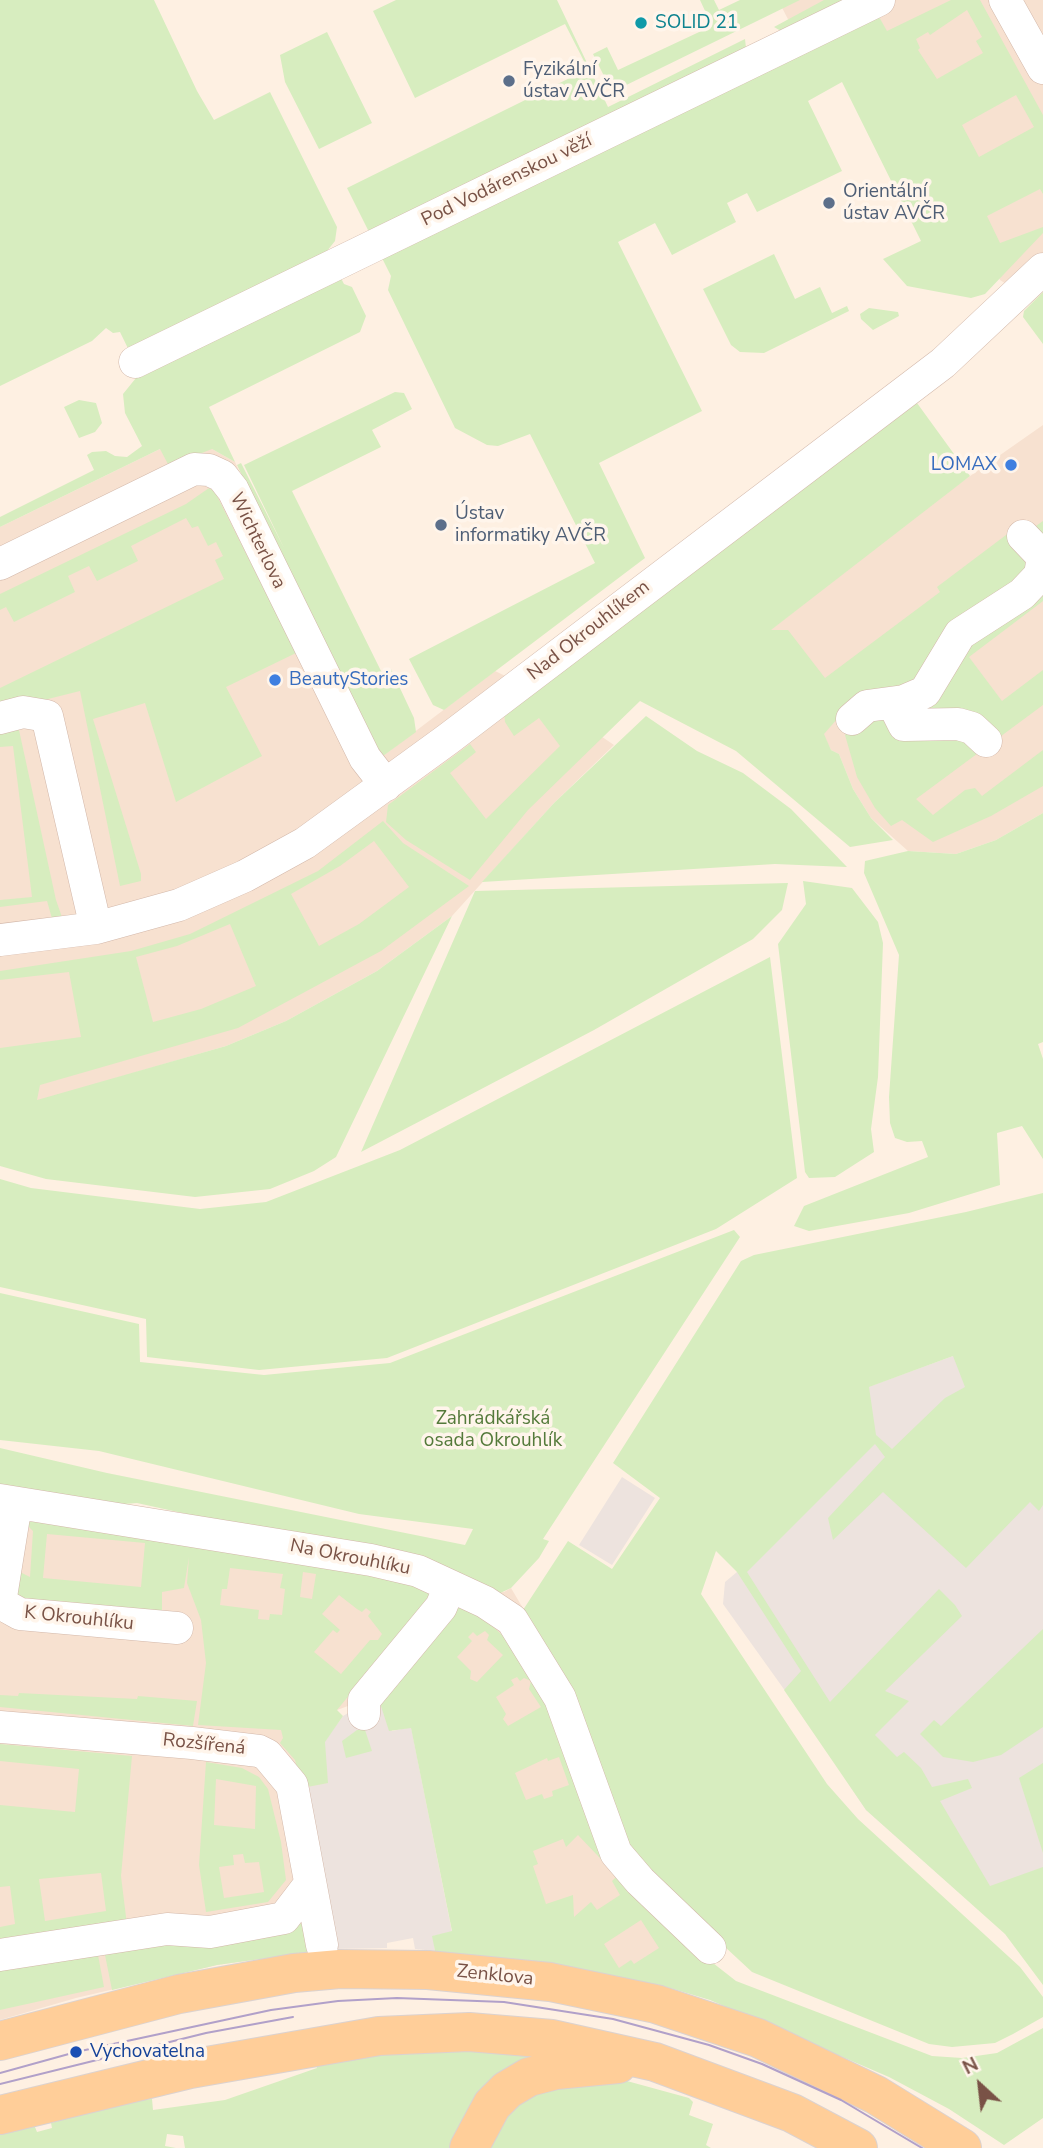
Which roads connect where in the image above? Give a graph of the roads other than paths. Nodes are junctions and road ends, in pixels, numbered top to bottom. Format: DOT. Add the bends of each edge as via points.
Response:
graph roads {
  1 [pos="879,0"];
  2 [pos="1005,0"];
  3 [pos="1043,68"];
  4 [pos="1043,269"];
  5 [pos="135,362"];
  6 [pos="1036,550"];
  7 [pos="0,564"];
  8 [pos="893,703"];
  9 [pos="11,715"];
  10 [pos="852,719"];
  11 [pos="986,741"];
  12 [pos="386,785"];
  13 [pos="96,928"];
  14 [pos="0,940"];
  15 [pos="8,1502"];
  16 [pos="450,1586"];
  17 [pos="177,1628"];
  18 [pos="364,1714"];
  19 [pos="0,1727"];
  20 [pos="310,1884"];
  21 [pos="322,1945"];
  22 [pos="710,1948"];
  23 [pos="0,1955"];
  24 [pos="0,2041"];
  25 [pos="655,2062"];
  26 [pos="0,2115"];
  27 [pos="469,2148"];
  28 [pos="858,2148"];
  29 [pos="962,2148"];
  1 -- 5 [label="street, Pod Vodárenskou věží"];
  2 -- 3 [label="street"];
  4 -- 12 [label="street, Nad Okrouhlíkem" via="943,363"];
  6 -- 8 [label="street" via="1040,575 1023,594 960,634 925,692"];
  7 -- 12 [label="street, Wichterlova" via="194,469 222,475 365,758"];
  8 -- 10 [label="street" via="867,706"];
  8 -- 11 [label="street" via="904,725 958,724 972,728"];
  9 -- 13 [label="street" via="47,716"];
  12 -- 13 [label="street, Nad Okrouhlíkem" via="305,843 245,876 179,905"];
  13 -- 14 [label="street, Nad Okrouhlíkem"];
  15 -- 16 [label="street, Na Okrouhlíku" via="371,1560 418,1571"];
  15 -- 17 [label="street, K Okrouhlíku" via="0,1604 20,1614"];
  16 -- 18 [label="street" via="441,1607 364,1700"];
  16 -- 22 [label="street, Na Okrouhlíku" via="512,1620 560,1698 616,1853"];
  19 -- 20 [label="street, Rozšířená" via="259,1751 281,1768 292,1785"];
  20 -- 21 [label="street, Rozšířená"];
  20 -- 23 [label="street" via="284,1918 210,1932 167,1929"];
  24 -- 29 [label="main road, Zenklova" via="179,1994 306,1972 428,1970 550,1982 656,2004 758,2038 876,2095"];
  25 -- 26 [label="main road" via="552,2039 424,2032 190,2068"];
  25 -- 27 [label="main road" via="556,2070 529,2077 492,2105"];
  25 -- 28 [label="main road" via="792,2113"];
}
